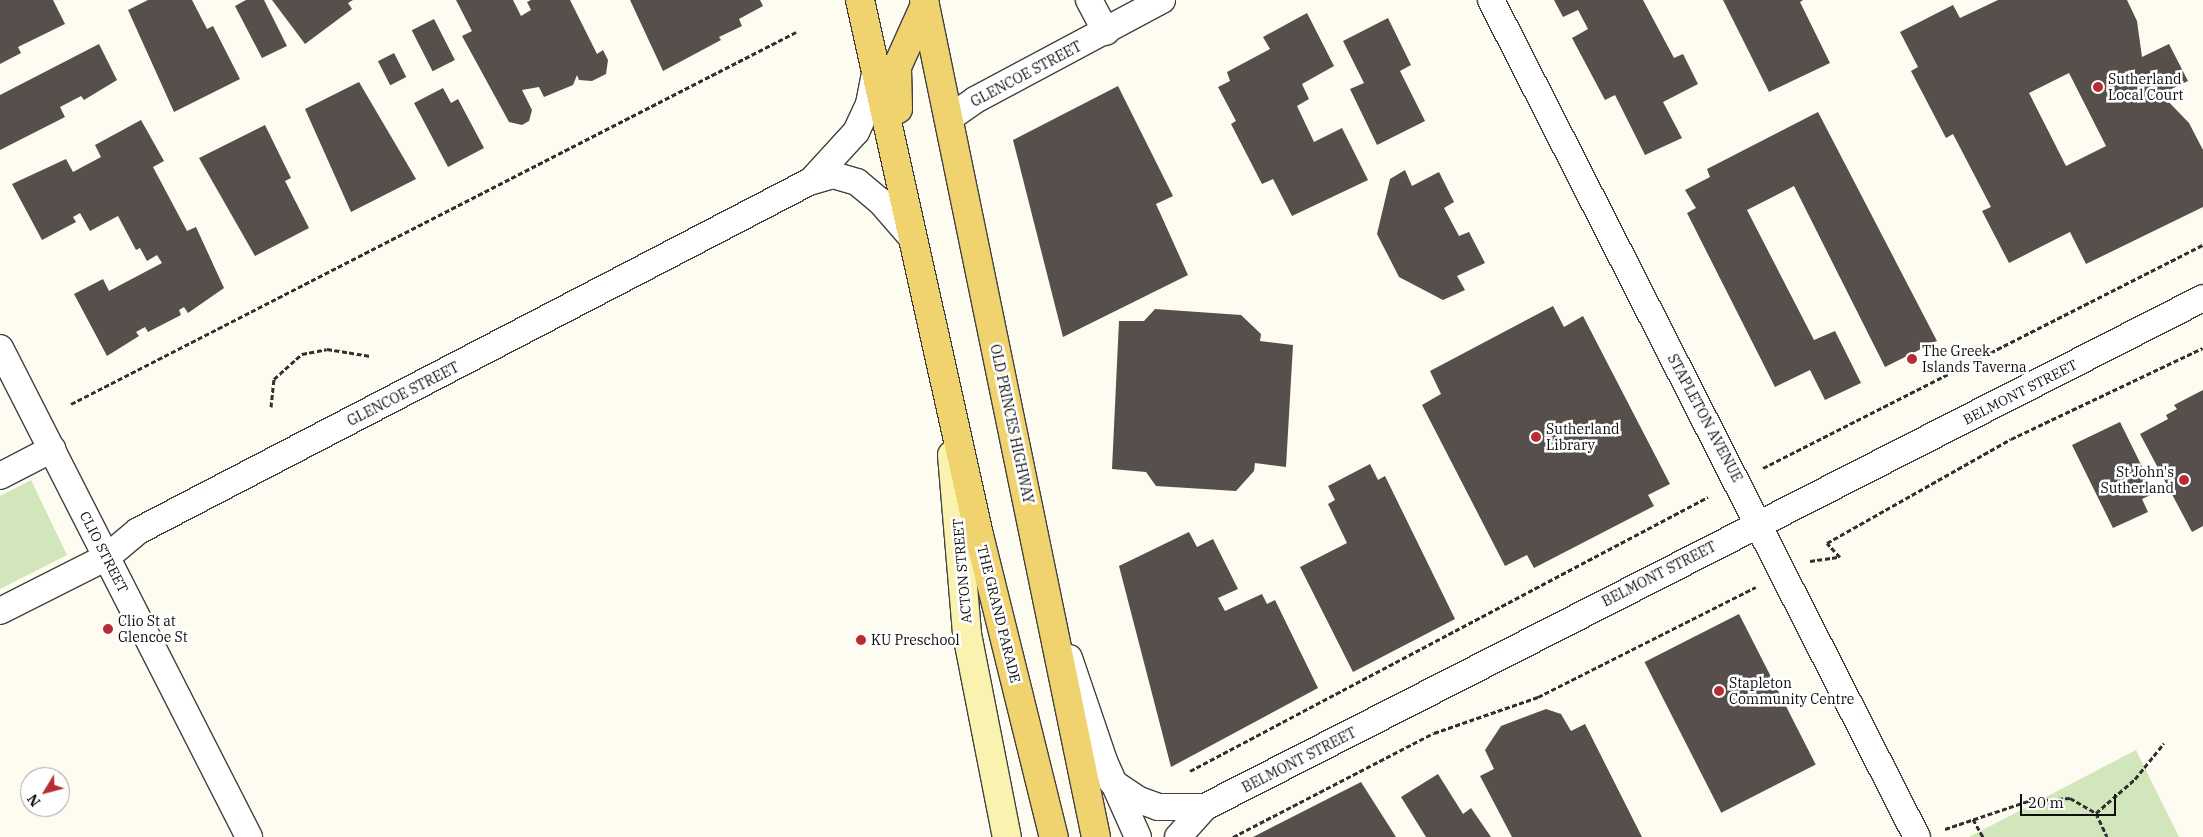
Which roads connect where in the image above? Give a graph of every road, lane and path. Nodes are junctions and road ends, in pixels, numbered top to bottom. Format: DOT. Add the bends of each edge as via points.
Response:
graph roads {
  1 [pos="860,0"];
  2 [pos="1089,0"];
  3 [pos="1162,0"];
  4 [pos="1491,0"];
  5 [pos="928,2"];
  6 [pos="796,32"];
  7 [pos="1106,32"];
  8 [pos="876,69"];
  9 [pos="948,120"];
  10 [pos="810,182"];
  11 [pos="914,239"];
  12 [pos="2203,298"];
  13 [pos="0,348"];
  14 [pos="2203,348"];
  15 [pos="370,356"];
  16 [pos="940,358"];
  17 [pos="947,391"];
  18 [pos="71,404"];
  19 [pos="271,407"];
  20 [pos="52,449"];
  21 [pos="0,476"];
  22 [pos="1708,497"];
  23 [pos="1760,524"];
  24 [pos="107,557"];
  25 [pos="1804,564"];
  26 [pos="1761,585"];
  27 [pos="1047,591"];
  28 [pos="0,611"];
  29 [pos="2164,743"];
  30 [pos="1190,771"];
  31 [pos="1112,782"];
  32 [pos="1205,807"];
  33 [pos="2096,812"];
  34 [pos="1973,818"];
  35 [pos="1929,834"];
  36 [pos="249,837"];
  37 [pos="1007,837"];
  38 [pos="1054,837"];
  39 [pos="1096,837"];
  40 [pos="1138,837"];
  41 [pos="1178,837"];
  42 [pos="1233,837"];
  43 [pos="1983,837"];
  44 [pos="2107,837"];
  1 -- 8 [label="main road"];
  2 -- 7 [label="street"];
  3 -- 7 [label="street, GLENCOE STREET"];
  4 -- 23 [label="street, STAPLETON AVENUE"];
  5 -- 9 [label="main road, OLD PRINCES HIGHWAY"];
  5 -- 16 [label="main road" via="900,58 894,81 934,271"];
  6 -- 18 [label="path"];
  7 -- 9 [label="street, GLENCOE STREET" via="975,100"];
  8 -- 10 [label="street, GLENCOE STREET" via="869,104 856,132"];
  8 -- 11 [label="main road"];
  9 -- 27 [label="main road, OLD PRINCES HIGHWAY"];
  10 -- 11 [label="street, GLENCOE STREET" via="833,175 857,182 880,201"];
  10 -- 24 [label="street, GLENCOE STREET" via="138,530"];
  11 -- 16 [label="main road"];
  12 -- 23 [label="street, BELMONT STREET"];
  13 -- 20 [label="street, CLIO STREET"];
  14 -- 25 [label="path" via="2011,439 1827,543 1840,558 1817,557"];
  15 -- 19 [label="path" via="327,349 302,354 274,379"];
  16 -- 17 [label="main road"];
  17 -- 37 [label="street, ACTON STREET" via="967,634"];
  17 -- 38 [label="main road, THE GRAND PARADE"];
  20 -- 21 [label="street"];
  20 -- 24 [label="street, CLIO STREET"];
  22 -- 30 [label="path"];
  23 -- 32 [label="street, BELMONT STREET"];
  23 -- 35 [label="street, STAPLETON AVENUE"];
  24 -- 28 [label="street, GLENCOE STREET"];
  24 -- 36 [label="street, CLIO STREET"];
  26 -- 42 [label="path" via="1538,697 1434,732"];
  27 -- 31 [label="street, OLD PRINCES HIGHWAY"];
  27 -- 39 [label="main road"];
  29 -- 33 [label="path" via="2135,779"];
  31 -- 32 [label="street, BELMONT STREET" via="1139,800 1158,807"];
  31 -- 40 [label="street, OLD PRINCES HIGHWAY"];
  32 -- 41 [label="street"];
  33 -- 34 [label="path" via="2070,798 2028,801"];
  33 -- 44 [label="path"];
  34 -- 35 [label="path"];
  34 -- 43 [label="path"];
}
